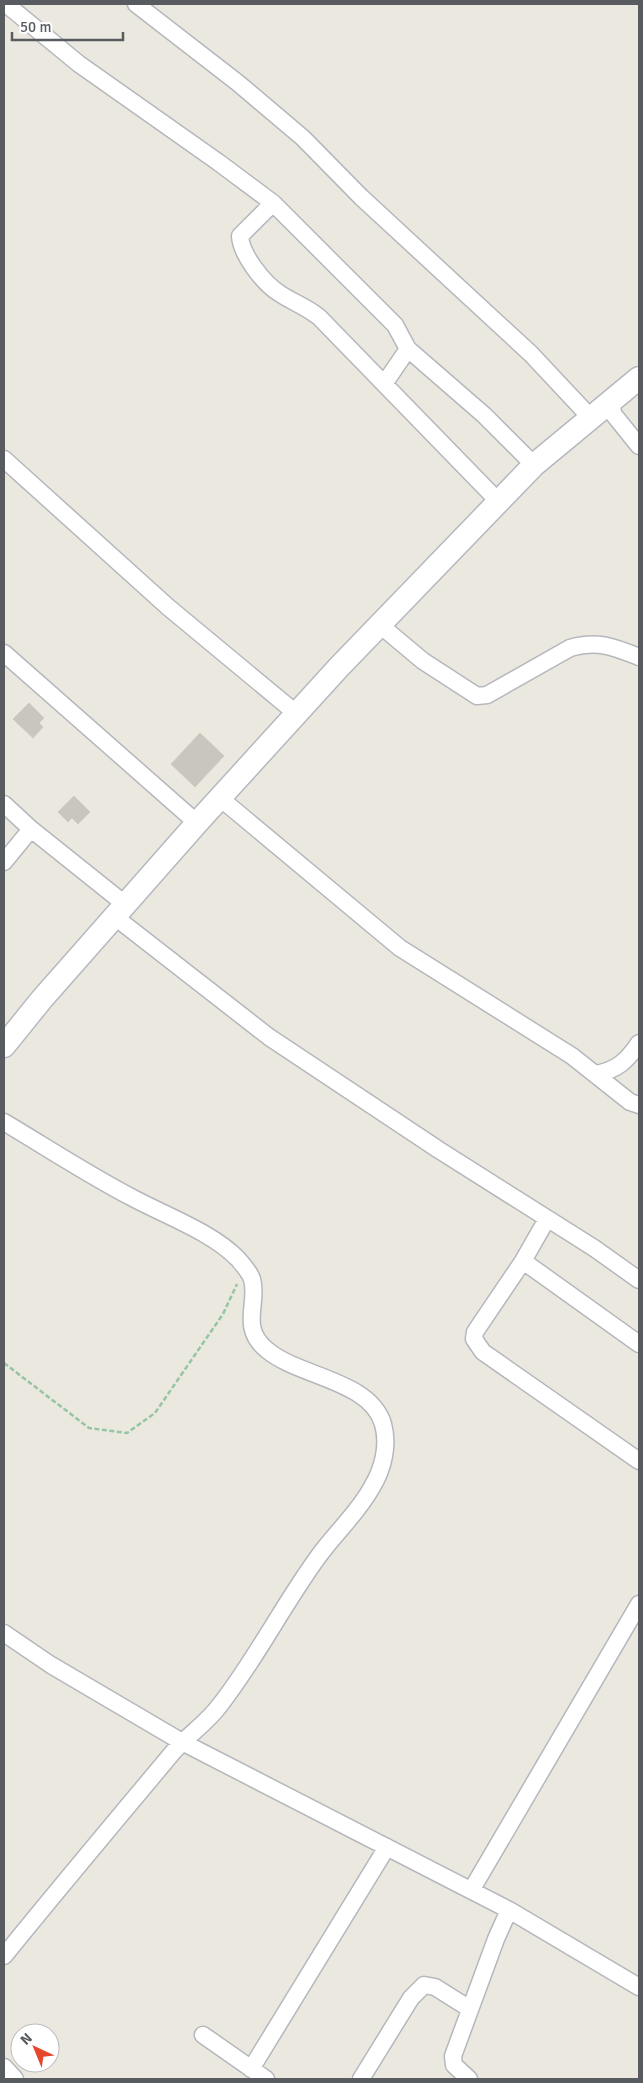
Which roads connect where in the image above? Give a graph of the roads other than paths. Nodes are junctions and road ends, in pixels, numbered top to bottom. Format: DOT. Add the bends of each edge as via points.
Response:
graph roads {
  1 [pos="6,4"];
  2 [pos="136,4"];
  3 [pos="273,203"];
  4 [pos="408,349"];
  5 [pos="639,378"];
  6 [pos="384,384"];
  7 [pos="610,402"];
  8 [pos="591,418"];
  9 [pos="639,446"];
  10 [pos="4,459"];
  11 [pos="534,465"];
  12 [pos="498,501"];
  13 [pos="380,625"];
  14 [pos="4,652"];
  15 [pos="639,657"];
  16 [pos="297,714"];
  17 [pos="220,798"];
  18 [pos="4,804"];
  19 [pos="197,823"];
  20 [pos="31,829"];
  21 [pos="4,862"];
  22 [pos="121,911"];
  23 [pos="639,1043"];
  24 [pos="4,1046"];
  25 [pos="596,1074"];
  26 [pos="639,1105"];
  27 [pos="4,1122"];
  28 [pos="547,1219"];
  29 [pos="523,1261"];
  30 [pos="639,1280"];
  31 [pos="639,1344"];
  32 [pos="639,1461"];
  33 [pos="639,1604"];
  34 [pos="4,1634"];
  35 [pos="182,1742"];
  36 [pos="387,1847"];
  37 [pos="472,1889"];
  38 [pos="509,1910"];
  39 [pos="4,1956"];
  40 [pos="639,1987"];
  41 [pos="470,2009"];
  42 [pos="203,2035"];
  43 [pos="4,2067"];
  44 [pos="252,2069"];
  45 [pos="15,2079"];
  46 [pos="266,2079"];
  47 [pos="360,2079"];
  48 [pos="469,2079"];
  1 -- 3 [label="street" via="79,64"];
  2 -- 8 [label="street" via="303,138 361,197 531,354"];
  3 -- 4 [label="street" via="395,325"];
  3 -- 6 [label="street" via="240,236 247,260 278,292 319,317"];
  4 -- 6 [label="street"];
  4 -- 11 [label="street" via="484,415"];
  5 -- 7 [label="main road"];
  6 -- 12 [label="street"];
  7 -- 8 [label="main road"];
  7 -- 9 [label="street" via="614,415"];
  8 -- 11 [label="main road"];
  10 -- 16 [label="street" via="168,607"];
  11 -- 12 [label="main road"];
  12 -- 13 [label="main road"];
  13 -- 15 [label="street" via="424,661 477,696 487,696 570,648 584,644 595,643"];
  13 -- 16 [label="main road"];
  14 -- 19 [label="street"];
  16 -- 17 [label="main road"];
  17 -- 19 [label="main road"];
  17 -- 25 [label="street" via="400,948"];
  18 -- 20 [label="street"];
  19 -- 22 [label="main road"];
  20 -- 21 [label="street"];
  20 -- 22 [label="street"];
  22 -- 24 [label="main road"];
  22 -- 28 [label="street" via="269,1037"];
  23 -- 25 [label="street" via="621,1066"];
  25 -- 26 [label="street" via="630,1102"];
  27 -- 35 [label="street" via="71,1164 208,1238 234,1256 251,1277 254,1291 250,1315 254,1332 263,1347 278,1359 356,1391 370,1402 383,1423 382,1467 372,1488 318,1557 220,1705"];
  28 -- 29 [label="street"];
  28 -- 30 [label="street"];
  29 -- 31 [label="street"];
  29 -- 32 [label="street" via="475,1332 477,1346"];
  33 -- 37 [label="street"];
  34 -- 35 [label="street"];
  35 -- 36 [label="street"];
  35 -- 39 [label="street"];
  36 -- 37 [label="street"];
  36 -- 44 [label="street"];
  37 -- 38 [label="street"];
  38 -- 40 [label="street"];
  38 -- 41 [label="street"];
  41 -- 47 [label="street" via="435,1987 424,1985 411,1998"];
  41 -- 48 [label="street" via="453,2056 454,2065"];
  42 -- 44 [label="street"];
  43 -- 45 [label="street"];
  44 -- 46 [label="street"];
}
